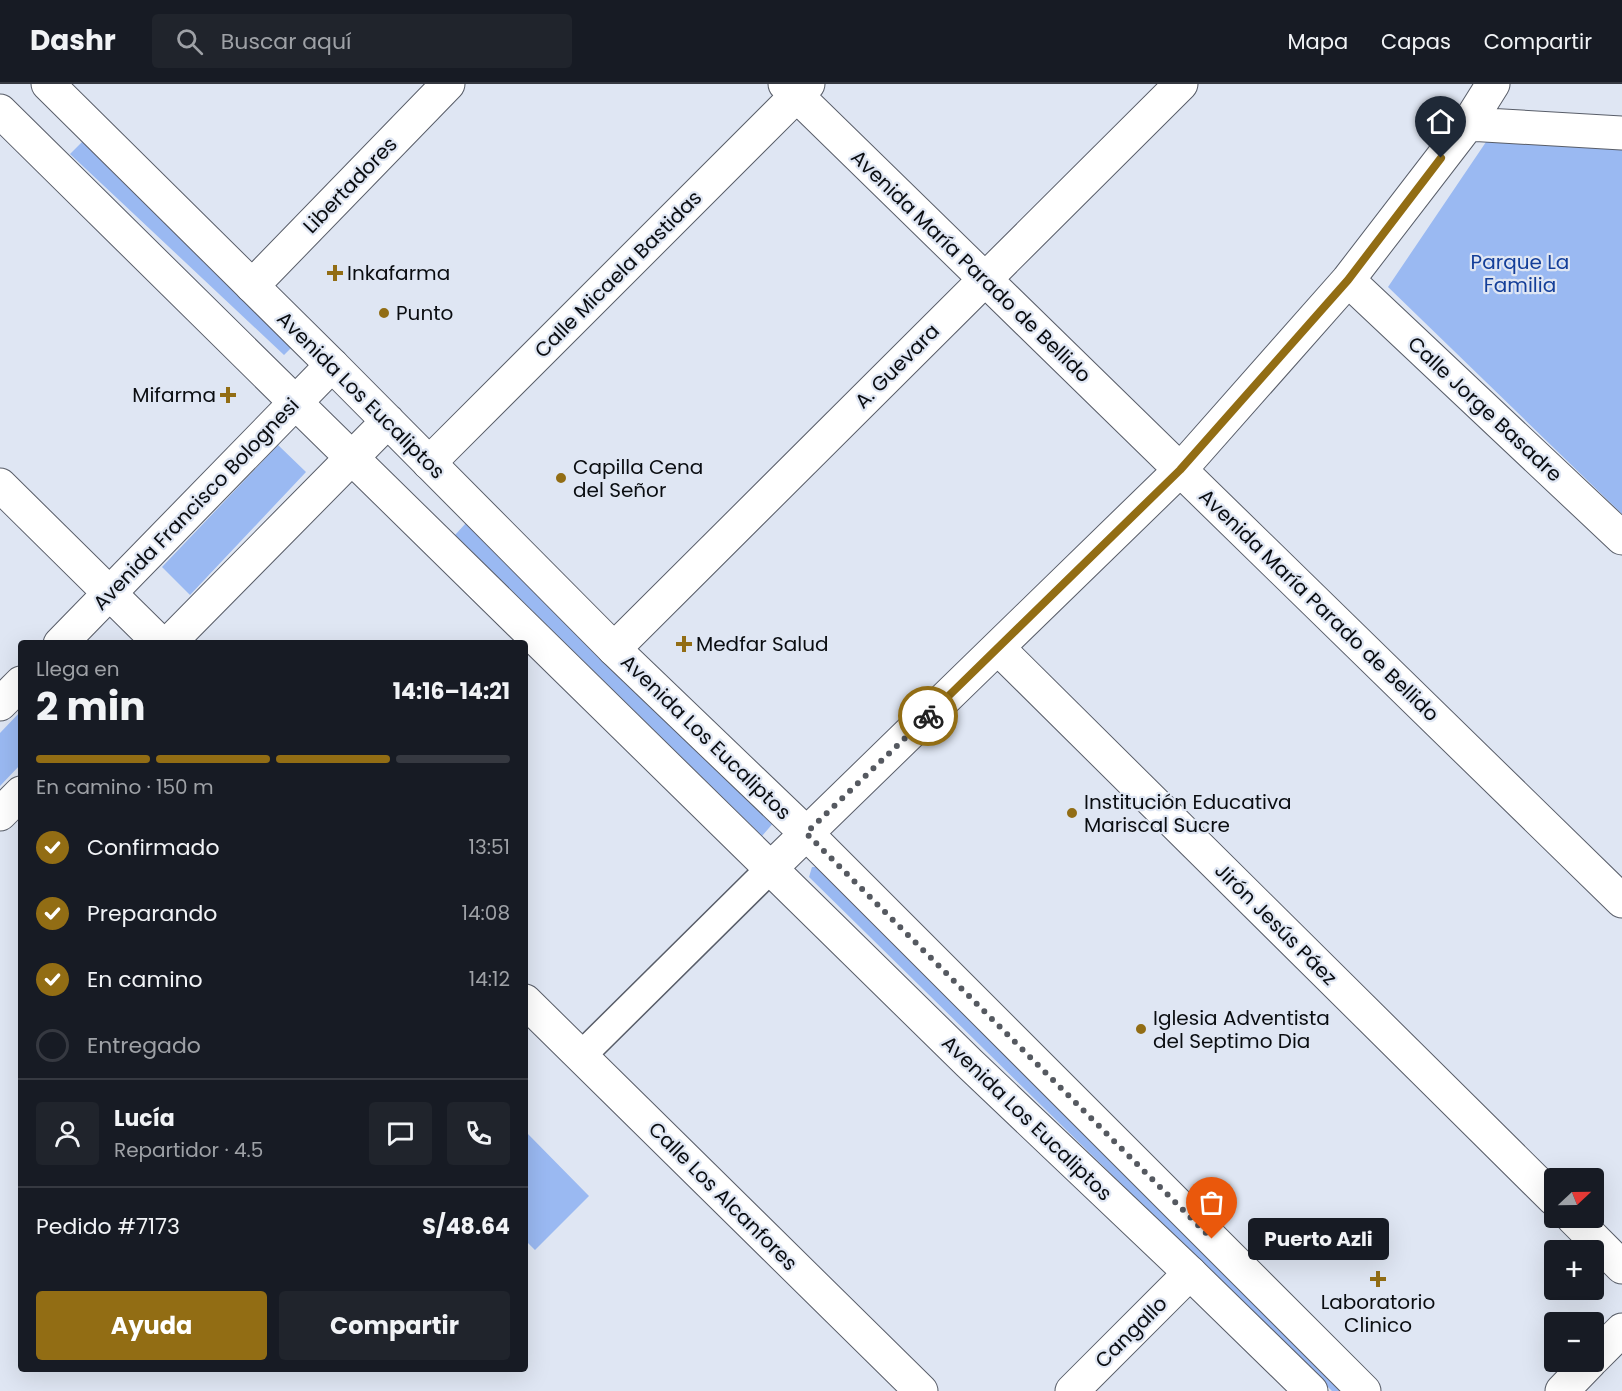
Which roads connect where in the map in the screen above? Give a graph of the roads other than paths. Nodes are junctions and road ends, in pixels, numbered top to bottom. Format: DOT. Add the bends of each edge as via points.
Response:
graph roads {
  1 [pos="448,84"];
  2 [pos="1181,84"];
  3 [pos="1493,84"];
  4 [pos="58,87"];
  5 [pos="796,88"];
  6 [pos="11,121"];
  7 [pos="1468,123"];
  8 [pos="1622,133"];
  9 [pos="984,279"];
  10 [pos="1348,280"];
  11 [pos="252,286"];
  12 [pos="332,365"];
  13 [pos="296,403"];
  14 [pos="388,421"];
  15 [pos="352,458"];
  16 [pos="429,463"];
  17 [pos="1180,470"];
  18 [pos="0,485"];
  19 [pos="1622,538"];
  20 [pos="109,592"];
  21 [pos="64,640"];
  22 [pos="157,640"];
  23 [pos="172,640"];
  24 [pos="998,648"];
  25 [pos="614,649"];
  26 [pos="18,686"];
  27 [pos="0,704"];
  28 [pos="18,796"];
  29 [pos="0,814"];
  30 [pos="806,833"];
  31 [pos="771,868"];
  32 [pos="1622,901"];
  33 [pos="528,1004"];
  34 [pos="580,1056"];
  35 [pos="1544,1189"];
  36 [pos="1583,1228"];
  37 [pos="1622,1267"];
  38 [pos="1191,1273"];
  39 [pos="1622,1330"];
  40 [pos="1604,1349"];
  41 [pos="1581,1372"];
  42 [pos="921,1391"];
  43 [pos="1072,1391"];
  44 [pos="1311,1391"];
  45 [pos="1364,1391"];
  46 [pos="1562,1391"];
  1 -- 11 [label="street, Libertadores"];
  2 -- 9 [label="street, A. Guevara"];
  3 -- 7 [label="street"];
  4 -- 6 [label="street"];
  4 -- 11 [label="street, Avenida Los Eucaliptos"];
  5 -- 9 [label="street, Avenida María Parado de Bellido"];
  5 -- 16 [label="street, Calle Micaela Bastidas"];
  6 -- 13 [label="street, Avenida Los Eucaliptos"];
  7 -- 8 [label="street"];
  7 -- 10 [label="street"];
  9 -- 17 [label="street, Avenida María Parado de Bellido"];
  9 -- 25 [label="street, A. Guevara"];
  10 -- 17 [label="street"];
  10 -- 19 [label="street, Calle Jorge Basadre"];
  11 -- 12 [label="street, Avenida Los Eucaliptos"];
  12 -- 13 [label="street, Avenida Francisco Bolognesi"];
  12 -- 14 [label="street, Avenida Los Eucaliptos"];
  13 -- 15 [label="street, Avenida Los Eucaliptos"];
  13 -- 20 [label="street, Avenida Francisco Bolognesi"];
  14 -- 15 [label="street"];
  14 -- 16 [label="street, Avenida Los Eucaliptos"];
  15 -- 23 [label="street"];
  15 -- 31 [label="street, Avenida Los Eucaliptos"];
  16 -- 25 [label="street, Avenida Los Eucaliptos"];
  17 -- 24 [label="street"];
  17 -- 32 [label="street, Avenida María Parado de Bellido"];
  18 -- 20 [label="street"];
  20 -- 21 [label="street, Avenida Francisco Bolognesi"];
  20 -- 22 [label="street"];
  24 -- 30 [label="street"];
  24 -- 35 [label="street, Jirón Jesús Páez"];
  25 -- 30 [label="street, Avenida Los Eucaliptos"];
  26 -- 27 [label="street"];
  28 -- 29 [label="street"];
  30 -- 31 [label="street"];
  30 -- 45 [label="street, Avenida Los Eucaliptos"];
  31 -- 34 [label="street"];
  31 -- 38 [label="street, Avenida Los Eucaliptos"];
  33 -- 34 [label="street, Calle Los Alcanfores"];
  34 -- 42 [label="street, Calle Los Alcanfores"];
  36 -- 37 [label="street"];
  38 -- 43 [label="street, Cangallo"];
  38 -- 44 [label="street, Avenida Los Eucaliptos"];
  39 -- 40 [label="street"];
  41 -- 46 [label="street"];
}
